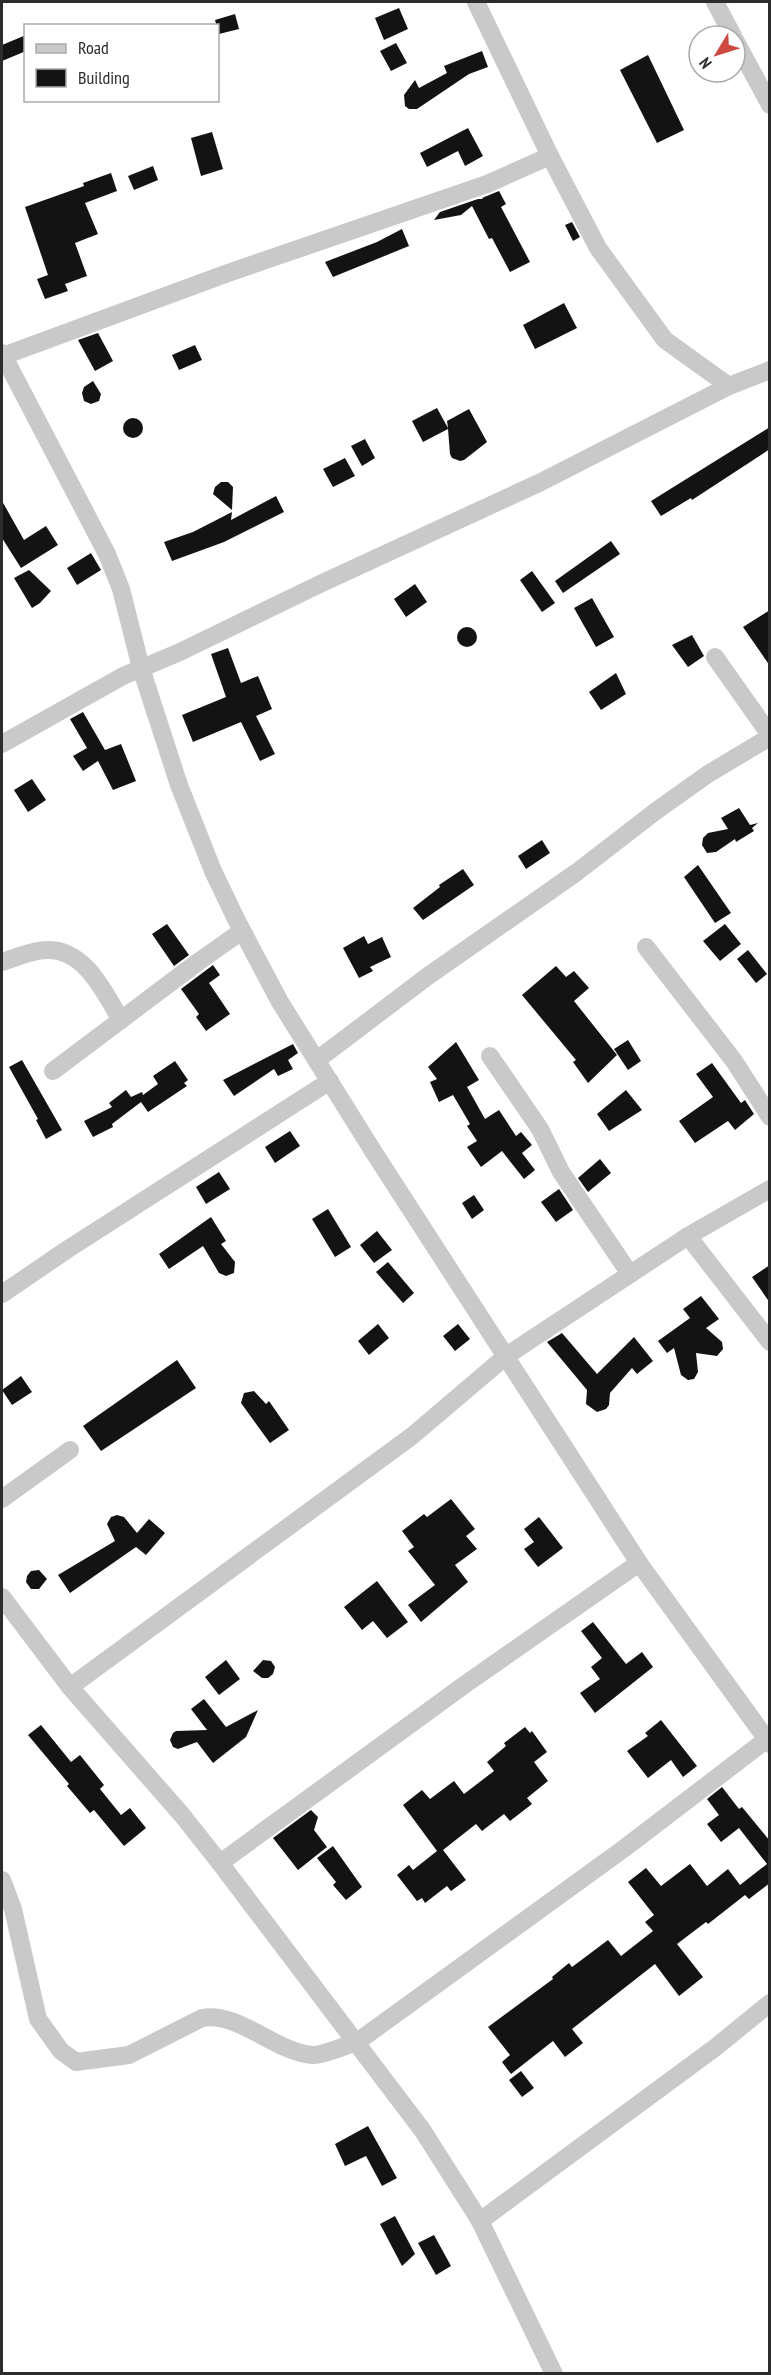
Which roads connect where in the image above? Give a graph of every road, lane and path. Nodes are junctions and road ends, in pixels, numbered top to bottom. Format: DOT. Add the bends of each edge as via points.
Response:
graph roads {
  1 [pos="476,2"];
  2 [pos="715,2"];
  3 [pos="727,24"];
  4 [pos="747,62"];
  5 [pos="770,105"];
  6 [pos="550,156"];
  7 [pos="2,354"];
  8 [pos="770,370"];
  9 [pos="729,386"];
  10 [pos="715,657"];
  11 [pos="141,668"];
  12 [pos="770,736"];
  13 [pos="2,744"];
  14 [pos="242,931"];
  15 [pos="646,946"];
  16 [pos="2,962"];
  17 [pos="121,1020"];
  18 [pos="490,1056"];
  19 [pos="317,1060"];
  20 [pos="53,1071"];
  21 [pos="330,1081"];
  22 [pos="770,1117"];
  23 [pos="770,1189"];
  24 [pos="688,1236"];
  25 [pos="630,1274"];
  26 [pos="2,1294"];
  27 [pos="770,1342"];
  28 [pos="506,1356"];
  29 [pos="70,1450"];
  30 [pos="2,1499"];
  31 [pos="639,1563"];
  32 [pos="2,1597"];
  33 [pos="70,1687"];
  34 [pos="768,1742"];
  35 [pos="220,1863"];
  36 [pos="2,1880"];
  37 [pos="770,2003"];
  38 [pos="357,2042"];
  39 [pos="480,2221"];
  40 [pos="554,2373"];
  1 -- 6 [label="street"];
  2 -- 3 [label="street"];
  4 -- 5 [label="street"];
  6 -- 7 [label="street" via="487,184"];
  6 -- 9 [label="street" via="598,248 665,340"];
  7 -- 11 [label="street" via="107,554 121,589"];
  8 -- 9 [label="street"];
  9 -- 11 [label="street" via="541,482"];
  10 -- 12 [label="street"];
  11 -- 13 [label="street"];
  11 -- 14 [label="street" via="179,785"];
  12 -- 19 [label="street" via="708,774"];
  14 -- 17 [label="street"];
  14 -- 19 [label="street"];
  15 -- 22 [label="street" via="734,1061"];
  16 -- 17 [label="street" via="47,950 69,955 94,978"];
  17 -- 20 [label="street"];
  18 -- 25 [label="street"];
  19 -- 21 [label="street"];
  21 -- 26 [label="street"];
  21 -- 28 [label="street"];
  23 -- 24 [label="street"];
  24 -- 25 [label="street"];
  24 -- 27 [label="street"];
  25 -- 28 [label="street"];
  28 -- 31 [label="street"];
  28 -- 33 [label="street" via="412,1436"];
  29 -- 30 [label="street"];
  31 -- 34 [label="street"];
  31 -- 35 [label="street"];
  32 -- 33 [label="street"];
  33 -- 35 [label="street"];
  34 -- 38 [label="street"];
  35 -- 38 [label="street"];
  36 -- 38 [label="street" via="13,1909 38,2019 61,2051 76,2062 129,2055 213,2016 313,2055"];
  37 -- 39 [label="street"];
  38 -- 39 [label="street" via="423,2132"];
  39 -- 40 [label="street"];
}
